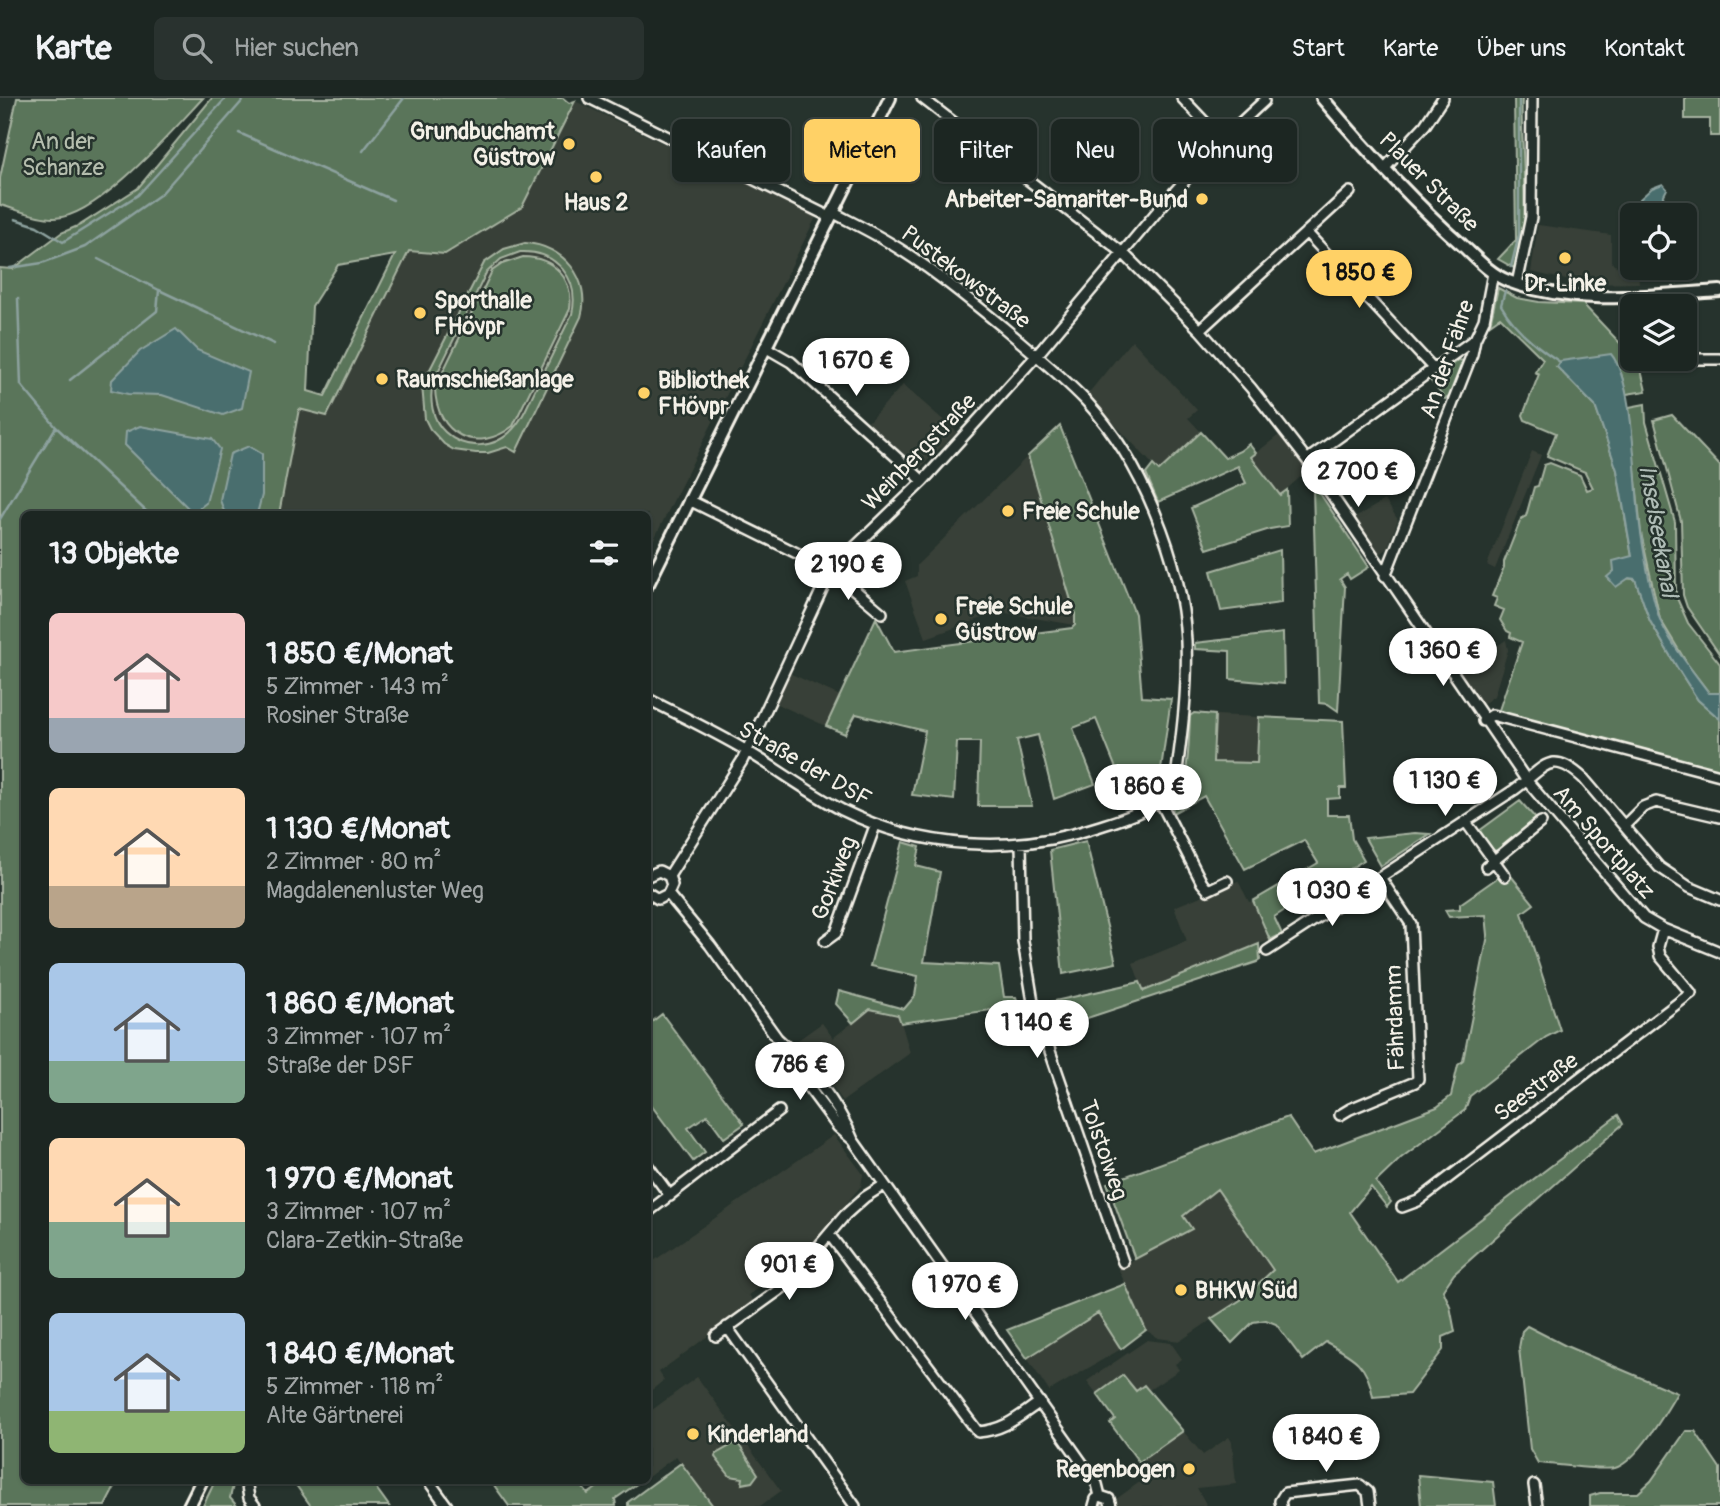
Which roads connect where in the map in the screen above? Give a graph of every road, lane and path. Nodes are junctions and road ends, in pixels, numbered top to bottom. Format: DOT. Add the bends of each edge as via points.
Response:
graph roads {
  1 [pos="589,98"];
  2 [pos="890,98"];
  3 [pos="922,98"];
  4 [pos="1182,98"];
  5 [pos="1322,98"];
  6 [pos="1443,98"];
  7 [pos="1532,98"];
  8 [pos="1264,101"];
  9 [pos="1202,119"];
  10 [pos="1245,119"];
  11 [pos="1384,169"];
  12 [pos="1183,182"];
  13 [pos="1350,192"];
  14 [pos="831,215"];
  15 [pos="1306,232"];
  16 [pos="1123,253"];
  17 [pos="1493,273"];
  18 [pos="1517,284"];
  19 [pos="1720,291"];
  20 [pos="1200,330"];
  21 [pos="1475,339"];
  22 [pos="765,347"];
  23 [pos="1037,355"];
  24 [pos="1697,359"];
  25 [pos="1720,359"];
  26 [pos="1434,369"];
  27 [pos="1307,460"];
  28 [pos="923,481"];
  29 [pos="689,500"];
  30 [pos="831,570"];
  31 [pos="1385,576"];
  32 [pos="651,578"];
  33 [pos="882,613"];
  34 [pos="651,701"];
  35 [pos="1483,721"];
  36 [pos="747,751"];
  37 [pos="1720,775"];
  38 [pos="1527,782"];
  39 [pos="1160,801"];
  40 [pos="1720,817"];
  41 [pos="1466,822"];
  42 [pos="1541,822"];
  43 [pos="875,825"];
  44 [pos="1624,826"];
  45 [pos="1021,844"];
  46 [pos="1490,864"];
  47 [pos="651,871"];
  48 [pos="669,876"];
  49 [pos="1504,876"];
  50 [pos="1381,879"];
  51 [pos="1227,881"];
  52 [pos="668,894"];
  53 [pos="651,898"];
  54 [pos="1720,900"];
  55 [pos="1664,929"];
  56 [pos="825,941"];
  57 [pos="1268,951"];
  58 [pos="1720,952"];
  59 [pos="1691,993"];
  60 [pos="779,1111"];
  61 [pos="1340,1115"];
  62 [pos="651,1170"];
  63 [pos="884,1185"];
  64 [pos="670,1196"];
  65 [pos="1402,1207"];
  66 [pos="651,1210"];
  67 [pos="830,1234"];
  68 [pos="1123,1262"];
  69 [pos="727,1327"];
  70 [pos="716,1336"];
  71 [pos="1040,1402"];
  72 [pos="200,1484"];
  73 [pos="246,1484"];
  74 [pos="431,1484"];
  75 [pos="1534,1485"];
  76 [pos="1100,1496"];
  77 [pos="189,1506"];
  78 [pos="255,1506"];
  79 [pos="447,1506"];
  80 [pos="855,1506"];
  81 [pos="1094,1506"];
  82 [pos="1111,1506"];
  83 [pos="1281,1506"];
  84 [pos="1370,1506"];
  85 [pos="1537,1506"];
  1 -- 14 [label="street, Pustekowstraße"];
  2 -- 14 [label="main road"];
  3 -- 16 [label="street"];
  4 -- 9 [label="street"];
  5 -- 11 [label="main road, Plauer Straße"];
  6 -- 11 [label="street"];
  7 -- 18 [label="street" via="1531,217"];
  8 -- 10 [label="street, Weinbergstraße"];
  11 -- 17 [label="main road, Plauer Straße"];
  12 -- 16 [label="street, Weinbergstraße"];
  13 -- 15 [label="street"];
  14 -- 22 [label="main road"];
  14 -- 23 [label="street, Pustekowstraße" via="888,242 941,277"];
  15 -- 20 [label="street"];
  15 -- 26 [label="street"];
  16 -- 20 [label="street"];
  16 -- 23 [label="street, Weinbergstraße"];
  17 -- 18 [label="main road, Plauer Straße"];
  17 -- 21 [label="street, An der Fähre" via="1484,320"];
  18 -- 19 [label="main road, Plauer Straße" via="1583,297"];
  20 -- 27 [label="street"];
  21 -- 26 [label="street"];
  21 -- 31 [label="street, An der Fähre"];
  22 -- 28 [label="street" via="791,362"];
  22 -- 29 [label="main road"];
  23 -- 28 [label="street, Weinbergstraße"];
  23 -- 39 [label="street" via="1088,403 1115,439 1152,508 1172,566 1183,619 1186,679 1176,778"];
  24 -- 25 [label="street"];
  26 -- 27 [label="street"];
  27 -- 31 [label="street"];
  28 -- 30 [label="street, Weinbergstraße"];
  29 -- 30 [label="street"];
  29 -- 32 [label="main road"];
  30 -- 33 [label="street"];
  30 -- 36 [label="street, Weinbergstraße"];
  31 -- 35 [label="street"];
  34 -- 36 [label="street, Straße der DSF"];
  35 -- 37 [label="street" via="1492,715"];
  35 -- 38 [label="street"];
  36 -- 43 [label="street, Straße der DSF" via="810,792"];
  36 -- 48 [label="street, Weinbergstraße"];
  38 -- 41 [label="street"];
  38 -- 44 [label="street" via="1547,764 1561,762 1584,779"];
  38 -- 55 [label="street, Am Sportplatz" via="1644,918"];
  39 -- 45 [label="street, Straße der DSF" via="1081,832"];
  39 -- 51 [label="street" via="1202,883 1208,890"];
  40 -- 44 [label="street" via="1656,802 1643,807"];
  41 -- 46 [label="street"];
  41 -- 50 [label="street"];
  42 -- 46 [label="street"];
  43 -- 45 [label="street, Straße der DSF" via="933,840"];
  43 -- 56 [label="street, Gorkiweg" via="836,933"];
  44 -- 54 [label="street" via="1672,878"];
  45 -- 68 [label="street, Tolstoiweg" via="1022,927 1033,1002"];
  46 -- 49 [label="street"];
  47 -- 48 [label="street"];
  48 -- 52 [label="street"];
  50 -- 57 [label="street"];
  50 -- 61 [label="street, Fährdamm" via="1411,924 1418,1079"];
  52 -- 53 [label="street"];
  52 -- 63 [label="street"];
  55 -- 58 [label="street"];
  55 -- 59 [label="street, Am Sportplatz" via="1660,956"];
  59 -- 65 [label="street, Seestraße" via="1418,1201"];
  60 -- 64 [label="street"];
  62 -- 64 [label="street"];
  63 -- 67 [label="street" via="845,1215"];
  63 -- 71 [label="street"];
  64 -- 66 [label="street"];
  67 -- 69 [label="street" via="785,1286"];
  67 -- 71 [label="street" via="978,1432 1010,1423"];
  69 -- 70 [label="street"];
  69 -- 80 [label="street"];
  71 -- 76 [label="street" via="1097,1484"];
  72 -- 77 [label="main road"];
  73 -- 78 [label="street" via="248,1498"];
  74 -- 79 [label="street"];
  75 -- 85 [label="street"];
  76 -- 81 [label="street"];
  76 -- 82 [label="street" via="1109,1499"];
  83 -- 84 [label="street" via="1285,1493 1360,1485 1368,1492"];
}
